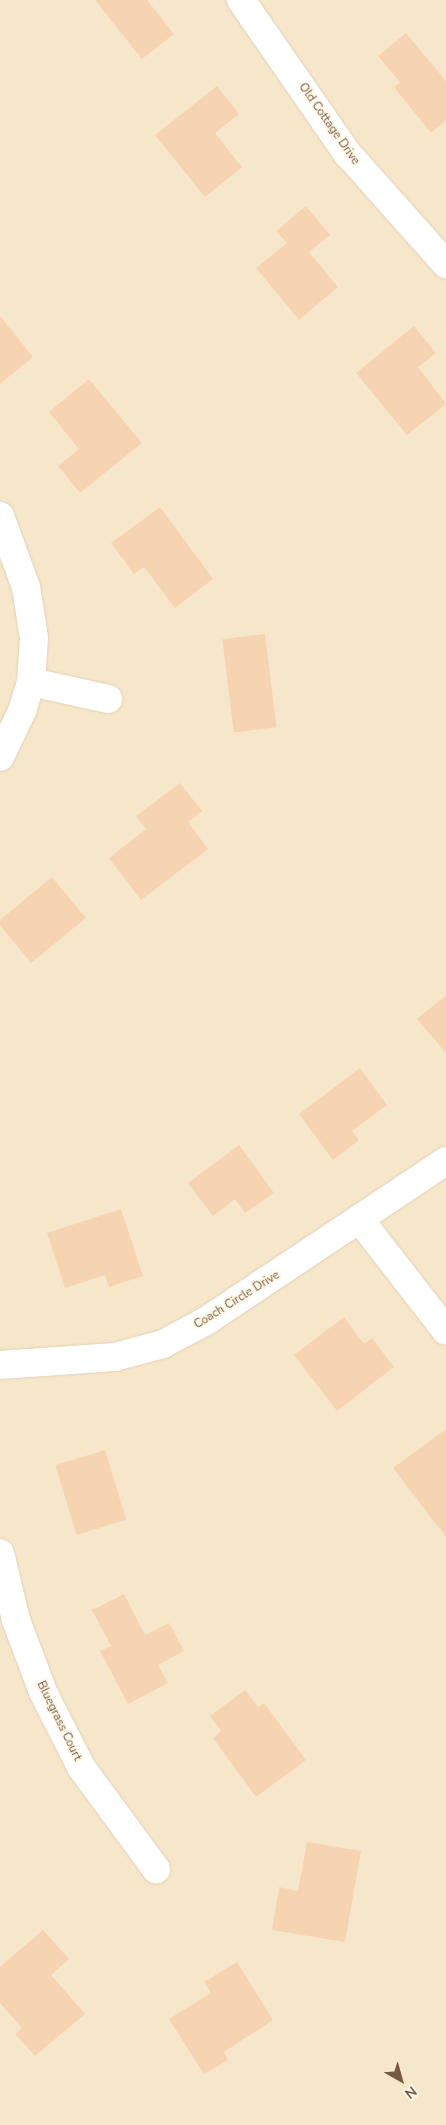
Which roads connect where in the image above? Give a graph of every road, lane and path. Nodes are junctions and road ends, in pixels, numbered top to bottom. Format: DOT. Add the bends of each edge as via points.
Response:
graph roads {
  1 [pos="241,0"];
  2 [pos="446,264"];
  3 [pos="0,516"];
  4 [pos="31,682"];
  5 [pos="108,699"];
  6 [pos="0,757"];
  7 [pos="446,1161"];
  8 [pos="360,1220"];
  9 [pos="446,1331"];
  10 [pos="0,1366"];
  11 [pos="0,1553"];
  12 [pos="156,1869"];
  1 -- 2 [label="street, Old Cottage Drive" via="347,153"];
  3 -- 4 [label="street" via="26,587 34,638"];
  4 -- 5 [label="street"];
  4 -- 6 [label="street" via="23,709"];
  7 -- 8 [label="street, Coach Circle Drive"];
  8 -- 9 [label="street"];
  8 -- 10 [label="street, Coach Circle Drive" via="206,1321 163,1344 115,1357"];
  11 -- 12 [label="street, Bluegrass Court" via="16,1620 43,1692 81,1767"];
}
